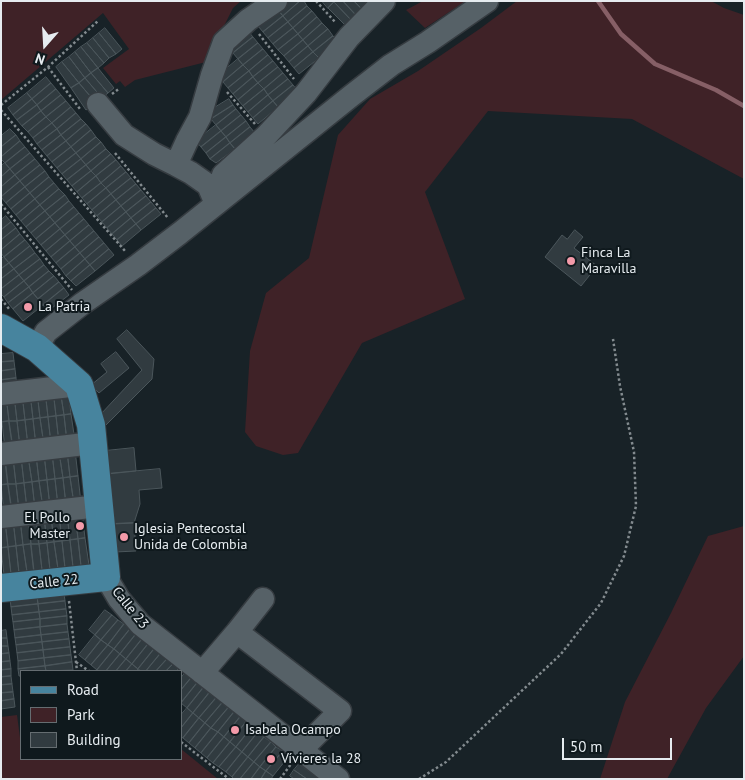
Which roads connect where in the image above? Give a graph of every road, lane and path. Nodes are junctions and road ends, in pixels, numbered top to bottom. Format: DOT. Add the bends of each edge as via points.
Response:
graph roads {
  1 [pos="276,1"];
  2 [pos="316,1"];
  3 [pos="384,1"];
  4 [pos="487,1"];
  5 [pos="100,20"];
  6 [pos="248,20"];
  7 [pos="349,37"];
  8 [pos="212,75"];
  9 [pos="306,93"];
  10 [pos="98,104"];
  11 [pos="1,105"];
  12 [pos="1,110"];
  13 [pos="266,136"];
  14 [pos="176,165"];
  15 [pos="1,204"];
  16 [pos="216,204"];
  17 [pos="138,265"];
  18 [pos="83,302"];
  19 [pos="1,328"];
  20 [pos="613,339"];
  21 [pos="37,348"];
  22 [pos="79,386"];
  23 [pos="1,394"];
  24 [pos="93,443"];
  25 [pos="1,454"];
  26 [pos="99,506"];
  27 [pos="1,516"];
  28 [pos="106,577"];
  29 [pos="67,580"];
  30 [pos="1,588"];
  31 [pos="264,599"];
  32 [pos="236,632"];
  33 [pos="76,662"];
  34 [pos="78,670"];
  35 [pos="88,670"];
  36 [pos="202,673"];
  37 [pos="182,743"];
  38 [pos="301,750"];
  39 [pos="229,779"];
  40 [pos="338,779"];
  41 [pos="419,779"];
  1 -- 6 [label="street"];
  2 -- 7 [label="path"];
  3 -- 7 [label="street"];
  4 -- 16 [label="street" via="384,70"];
  5 -- 11 [label="path"];
  6 -- 8 [label="street" via="224,42"];
  6 -- 9 [label="path"];
  7 -- 9 [label="street"];
  8 -- 13 [label="path"];
  8 -- 14 [label="street" via="200,117"];
  9 -- 13 [label="street"];
  10 -- 14 [label="street" via="124,135"];
  12 -- 17 [label="path"];
  13 -- 16 [label="street" via="223,175"];
  14 -- 16 [label="street" via="208,185"];
  15 -- 18 [label="path"];
  16 -- 17 [label="street"];
  17 -- 18 [label="street"];
  18 -- 21 [label="street" via="46,332"];
  19 -- 21 [label="main road"];
  20 -- 41 [label="path" via="634,452 636,506 624,556 601,603 562,654 446,762"];
  21 -- 22 [label="main road"];
  22 -- 23 [label="street"];
  22 -- 24 [label="main road, Calle 23"];
  24 -- 25 [label="street"];
  24 -- 26 [label="main road, Calle 23"];
  26 -- 27 [label="street"];
  26 -- 28 [label="main road, Calle 23"];
  28 -- 29 [label="main road, Calle 22"];
  28 -- 36 [label="street, Calle 23" via="140,624"];
  29 -- 30 [label="main road, Calle 22"];
  29 -- 33 [label="path"];
  31 -- 32 [label="street"];
  32 -- 36 [label="street"];
  32 -- 38 [label="street" via="340,711"];
  33 -- 34 [label="path"];
  33 -- 35 [label="path"];
  36 -- 38 [label="street, Calle 23"];
  37 -- 39 [label="path"];
  38 -- 40 [label="street, Calle 23"];
}
